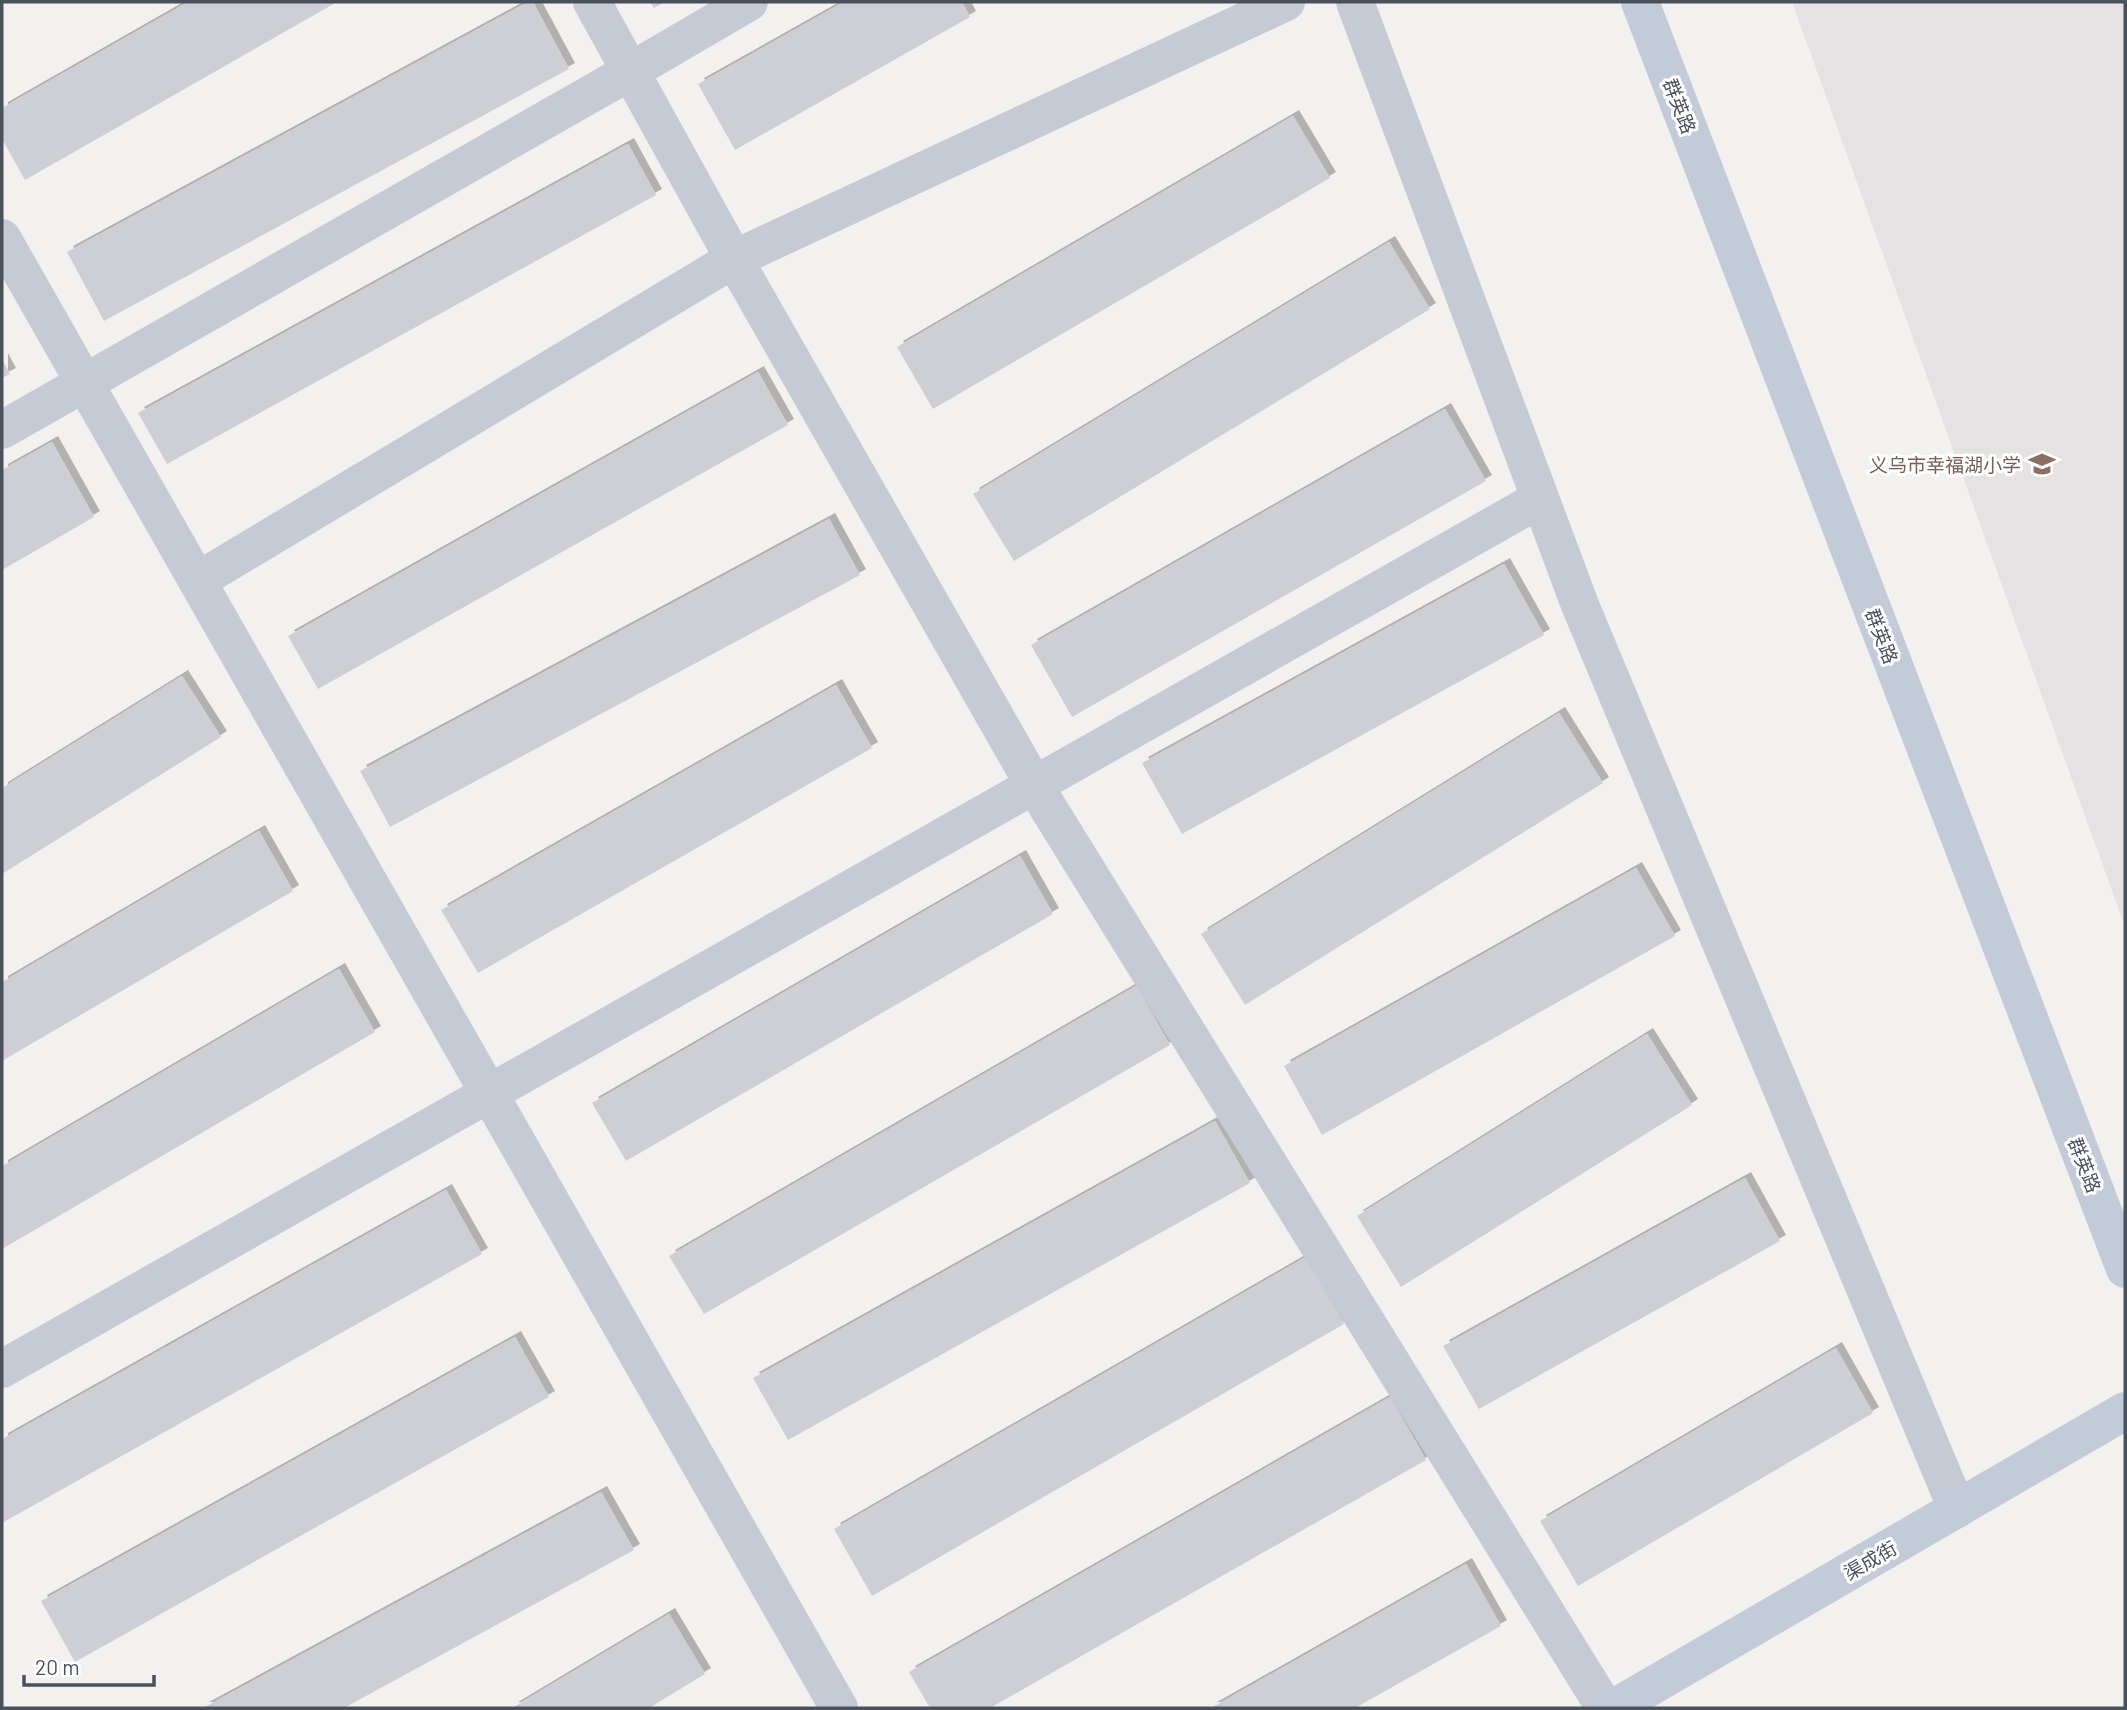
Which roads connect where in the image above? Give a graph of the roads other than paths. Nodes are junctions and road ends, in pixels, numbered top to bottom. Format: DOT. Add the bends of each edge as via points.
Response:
graph roads {
  1 [pos="592,2"];
  2 [pos="749,2"];
  3 [pos="1286,2"];
  4 [pos="1355,2"];
  5 [pos="1640,2"];
  6 [pos="631,71"];
  7 [pos="2,238"];
  8 [pos="734,259"];
  9 [pos="84,382"];
  10 [pos="2,430"];
  11 [pos="1540,499"];
  12 [pos="197,581"];
  13 [pos="1034,785"];
  14 [pos="488,1093"];
  15 [pos="2125,1269"];
  16 [pos="2,1368"];
  17 [pos="2125,1411"];
  18 [pos="1957,1509"];
  19 [pos="839,1708"];
  20 [pos="1605,1708"];
  21 [pos="1614,1708"];
  1 -- 6 [label="street"];
  2 -- 6 [label="street"];
  3 -- 8 [label="street"];
  4 -- 11 [label="street"];
  5 -- 15 [label="street, 群英路"];
  6 -- 8 [label="street"];
  6 -- 9 [label="street"];
  7 -- 9 [label="street"];
  8 -- 12 [label="street"];
  8 -- 13 [label="street"];
  9 -- 10 [label="street"];
  9 -- 12 [label="street"];
  11 -- 13 [label="street"];
  11 -- 18 [label="street"];
  12 -- 14 [label="street"];
  13 -- 14 [label="street"];
  13 -- 20 [label="street"];
  14 -- 16 [label="street"];
  14 -- 19 [label="street"];
  17 -- 18 [label="street, 渠成街"];
  18 -- 21 [label="street, 渠成街"];
}
